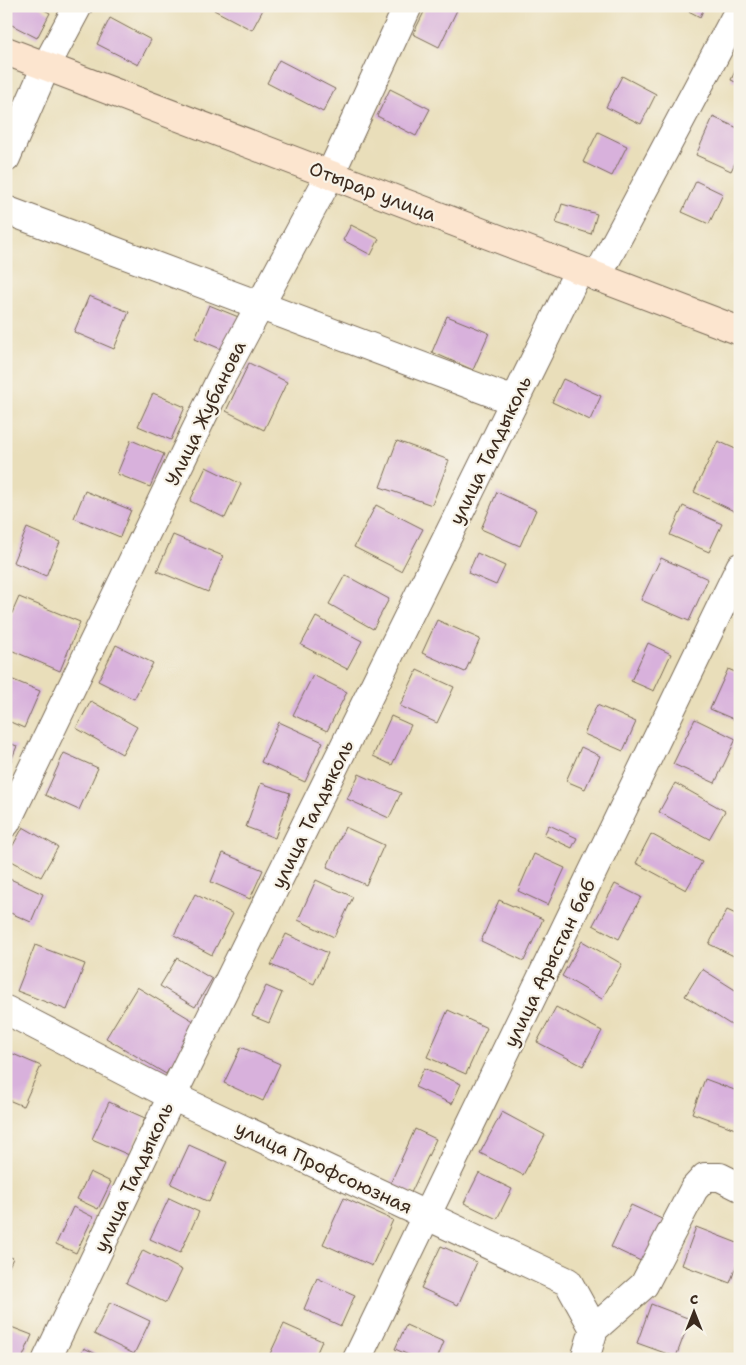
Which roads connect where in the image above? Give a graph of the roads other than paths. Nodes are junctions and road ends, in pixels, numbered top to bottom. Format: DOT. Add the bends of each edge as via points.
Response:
graph roads {
  1 [pos="78,6"];
  2 [pos="408,6"];
  3 [pos="740,8"];
  4 [pos="6,51"];
  5 [pos="46,66"];
  6 [pos="6,158"];
  7 [pos="330,174"];
  8 [pos="6,210"];
  9 [pos="588,274"];
  10 [pos="259,306"];
  11 [pos="740,332"];
  12 [pos="514,401"];
  13 [pos="740,567"];
  14 [pos="6,823"];
  15 [pos="6,1010"];
  16 [pos="172,1096"];
  17 [pos="740,1187"];
  18 [pos="426,1216"];
  19 [pos="594,1330"];
  20 [pos="47,1359"];
  21 [pos="358,1359"];
  22 [pos="585,1359"];
  1 -- 5 [label="street"];
  2 -- 7 [label="street, Улица Жубанова"];
  3 -- 9 [label="street, улица Талдыколь"];
  4 -- 5 [label="street, Отырар улица"];
  5 -- 6 [label="street"];
  5 -- 7 [label="street, Отырар улица"];
  7 -- 9 [label="street, Отырар улица"];
  7 -- 10 [label="street, Улица Жубанова"];
  8 -- 10 [label="street"];
  9 -- 11 [label="street, Отырар улица"];
  9 -- 12 [label="street, улица Талдыколь"];
  10 -- 12 [label="street"];
  10 -- 14 [label="street, Улица Жубанова"];
  12 -- 16 [label="street, улица Талдыколь"];
  13 -- 18 [label="street, улица Арыстан баб"];
  15 -- 16 [label="street, улица Профсоюзная"];
  16 -- 18 [label="street, улица Профсоюзная"];
  16 -- 20 [label="street, улица Талдыколь"];
  17 -- 19 [label="street" via="720,1177 705,1177 694,1189 644,1285"];
  18 -- 19 [label="street, улица Профсоюзная" via="568,1282"];
  18 -- 21 [label="street, улица Арыстан баб"];
  19 -- 22 [label="street"];
}
